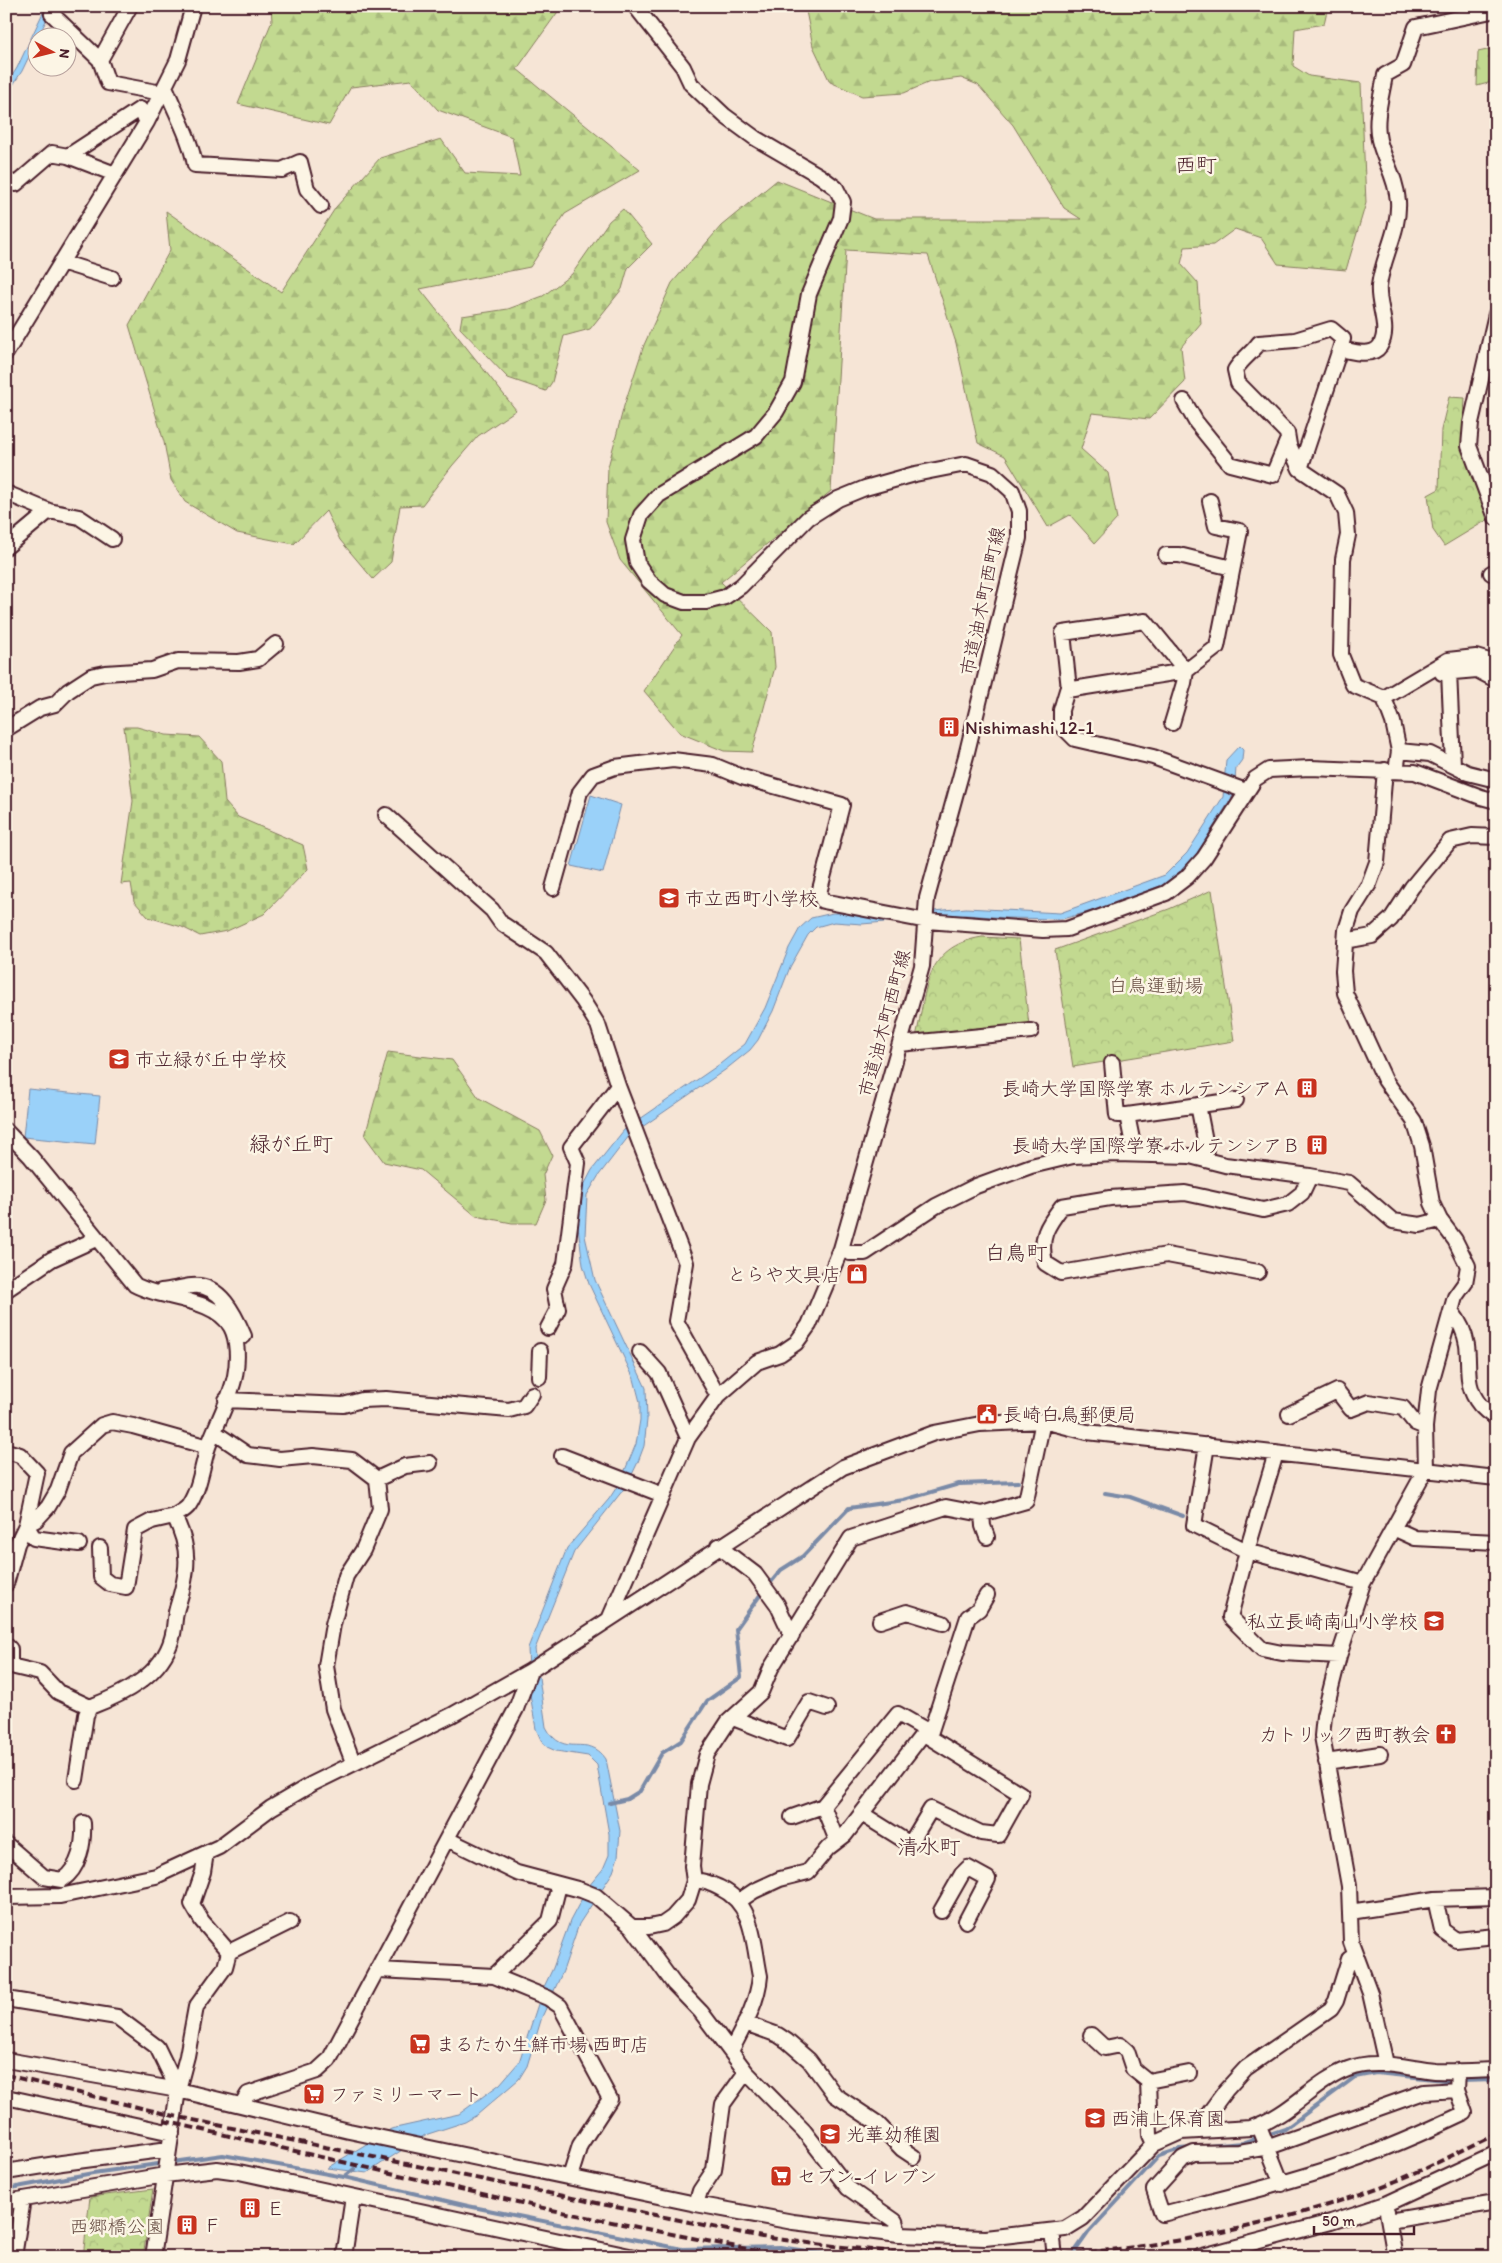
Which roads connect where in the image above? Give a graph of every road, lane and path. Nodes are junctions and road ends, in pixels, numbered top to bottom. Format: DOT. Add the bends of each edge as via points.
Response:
graph roads {
  1 [pos="56,6"];
  2 [pos="130,6"];
  3 [pos="194,6"];
  4 [pos="635,6"];
  5 [pos="1496,10"];
  6 [pos="100,60"];
  7 [pos="163,89"];
  8 [pos="147,122"];
  9 [pos="68,156"];
  10 [pos="115,174"];
  11 [pos="6,180"];
  12 [pos="321,206"];
  13 [pos="61,262"];
  14 [pos="112,278"];
  15 [pos="1496,314"];
  16 [pos="1340,349"];
  17 [pos="6,353"];
  18 [pos="1184,400"];
  19 [pos="1288,439"];
  20 [pos="1300,469"];
  21 [pos="6,494"];
  22 [pos="1210,501"];
  23 [pos="49,511"];
  24 [pos="1496,518"];
  25 [pos="112,539"];
  26 [pos="6,547"];
  27 [pos="1166,555"];
  28 [pos="1232,568"];
  29 [pos="276,644"];
  30 [pos="1496,663"];
  31 [pos="1186,671"];
  32 [pos="1449,671"];
  33 [pos="1496,680"];
  34 [pos="1407,683"];
  35 [pos="1069,689"];
  36 [pos="1384,698"];
  37 [pos="1172,723"];
  38 [pos="6,729"];
  39 [pos="1399,751"];
  40 [pos="1454,765"];
  41 [pos="1391,770"];
  42 [pos="1496,780"];
  43 [pos="1246,792"];
  44 [pos="1496,801"];
  45 [pos="386,815"];
  46 [pos="1496,837"];
  47 [pos="553,888"];
  48 [pos="927,920"];
  49 [pos="1345,942"];
  50 [pos="1031,1031"];
  51 [pos="900,1044"];
  52 [pos="1112,1063"];
  53 [pos="618,1086"];
  54 [pos="1236,1100"];
  55 [pos="1198,1105"];
  56 [pos="1127,1115"];
  57 [pos="6,1130"];
  58 [pos="1135,1154"];
  59 [pos="1205,1160"];
  60 [pos="1310,1176"];
  61 [pos="1440,1220"];
  62 [pos="96,1239"];
  63 [pos="841,1249"];
  64 [pos="1258,1272"];
  65 [pos="6,1290"];
  66 [pos="148,1292"];
  67 [pos="1452,1312"];
  68 [pos="548,1328"];
  69 [pos="244,1336"];
  70 [pos="540,1350"];
  71 [pos="640,1352"];
  72 [pos="539,1377"];
  73 [pos="532,1394"];
  74 [pos="718,1396"];
  75 [pos="226,1400"];
  76 [pos="1289,1414"];
  77 [pos="1496,1417"];
  78 [pos="1043,1421"];
  79 [pos="1426,1427"];
  80 [pos="214,1432"];
  81 [pos="688,1438"];
  82 [pos="1207,1445"];
  83 [pos="208,1447"];
  84 [pos="6,1451"];
  85 [pos="1276,1453"];
  86 [pos="562,1456"];
  87 [pos="430,1463"];
  88 [pos="1426,1469"];
  89 [pos="1496,1478"];
  90 [pos="377,1479"];
  91 [pos="663,1494"];
  92 [pos="982,1514"];
  93 [pos="174,1516"];
  94 [pos="26,1525"];
  95 [pos="1393,1528"];
  96 [pos="987,1537"];
  97 [pos="1496,1542"];
  98 [pos="12,1543"];
  99 [pos="79,1544"];
  100 [pos="718,1546"];
  101 [pos="100,1548"];
  102 [pos="1246,1550"];
  103 [pos="1363,1583"];
  104 [pos="6,1584"];
  105 [pos="987,1595"];
  106 [pos="610,1617"];
  107 [pos="880,1621"];
  108 [pos="943,1623"];
  109 [pos="792,1636"];
  110 [pos="6,1645"];
  111 [pos="1339,1656"];
  112 [pos="530,1670"];
  113 [pos="90,1707"];
  114 [pos="827,1708"];
  115 [pos="733,1718"];
  116 [pos="927,1733"];
  117 [pos="1380,1754"];
  118 [pos="353,1762"];
  119 [pos="1326,1762"];
  120 [pos="76,1780"];
  121 [pos="823,1806"];
  122 [pos="862,1814"];
  123 [pos="792,1817"];
  124 [pos="83,1823"];
  125 [pos="447,1839"];
  126 [pos="837,1841"];
  127 [pos="6,1844"];
  128 [pos="206,1853"];
  129 [pos="694,1881"];
  130 [pos="559,1886"];
  131 [pos="6,1897"];
  132 [pos="1496,1897"];
  133 [pos="1435,1899"];
  134 [pos="739,1901"];
  135 [pos="941,1911"];
  136 [pos="1350,1912"];
  137 [pos="966,1921"];
  138 [pos="290,1922"];
  139 [pos="632,1927"];
  140 [pos="1496,1936"];
  141 [pos="229,1952"];
  142 [pos="1355,1955"];
  143 [pos="379,1970"];
  144 [pos="494,1976"];
  145 [pos="6,2000"];
  146 [pos="745,2023"];
  147 [pos="1091,2035"];
  148 [pos="731,2050"];
  149 [pos="6,2060"];
  150 [pos="1386,2064"];
  151 [pos="1496,2070"];
  152 [pos="746,2072"];
  153 [pos="1189,2073"];
  154 [pos="1148,2081"];
  155 [pos="1457,2082"];
  156 [pos="178,2090"];
  157 [pos="6,2097"];
  158 [pos="241,2105"];
  159 [pos="1200,2130"];
  160 [pos="172,2133"];
  161 [pos="1263,2136"];
  162 [pos="1154,2144"];
  163 [pos="169,2152"];
  164 [pos="1496,2153"];
  165 [pos="914,2157"];
  166 [pos="6,2172"];
  167 [pos="165,2174"];
  168 [pos="570,2177"];
  169 [pos="1282,2184"];
  170 [pos="353,2197"];
  171 [pos="23,2199"];
  172 [pos="6,2202"];
  173 [pos="1496,2203"];
  174 [pos="696,2204"];
  175 [pos="1386,2204"];
  176 [pos="1389,2221"];
  177 [pos="1052,2231"];
  178 [pos="899,2235"];
  179 [pos="1207,2256"];
  180 [pos="14,2257"];
  181 [pos="153,2257"];
  182 [pos="344,2257"];
  183 [pos="634,2257"];
  184 [pos="1055,2257"];
  185 [pos="1395,2257"];
  1 -- 6 [label="street" via="52,14"];
  2 -- 6 [label="street"];
  3 -- 7 [label="street" via="178,60"];
  4 -- 48 [label="street, 市道油木町西町線" via="683,67 691,84 725,116 755,138 836,188 842,202 840,218 809,294 793,382 776,412 756,436 659,495 641,515 634,540 637,563 649,581 665,595 684,602 706,602 725,597 741,586 808,518 838,499 865,488 944,468 966,464 992,473 1012,491 1019,511 1019,538 966,756 927,898"];
  5 -- 16 [label="street" via="1416,26 1403,66 1385,76 1379,110 1379,139 1395,179 1398,203 1379,287 1384,329 1380,347 1374,351"];
  6 -- 7 [label="street" via="108,83"];
  7 -- 8 [label="street"];
  7 -- 12 [label="street" via="190,142 195,165 282,170 300,162 307,189"];
  8 -- 9 [label="street" via="140,109"];
  8 -- 10 [label="street"];
  9 -- 10 [label="street"];
  9 -- 11 [label="street" via="52,153 16,184"];
  10 -- 13 [label="street"];
  13 -- 14 [label="street"];
  13 -- 17 [label="street"];
  15 -- 24 [label="street" via="1471,423 1469,446"];
  16 -- 19 [label="street" via="1344,339 1331,329 1295,340 1259,343 1253,352 1242,358 1235,370 1238,383 1287,433"];
  16 -- 20 [label="street"];
  18 -- 19 [label="street" via="1196,422 1230,464 1272,475"];
  19 -- 20 [label="street"];
  20 -- 36 [label="street" via="1337,494 1346,513 1348,535 1343,559 1342,655 1353,685"];
  21 -- 23 [label="street"];
  22 -- 28 [label="street" via="1216,526 1240,531"];
  23 -- 25 [label="street" via="79,517"];
  23 -- 26 [label="street"];
  27 -- 28 [label="street" via="1179,555"];
  28 -- 31 [label="street" via="1217,647"];
  29 -- 38 [label="street" via="258,659 240,662 178,661 152,670 91,676 55,704 40,708"];
  30 -- 34 [label="street" via="1476,656 1448,660"];
  31 -- 35 [label="street"];
  31 -- 35 [label="street" via="1145,621 1063,633"];
  31 -- 37 [label="street"];
  32 -- 33 [label="street" via="1477,670"];
  32 -- 34 [label="street"];
  32 -- 40 [label="street"];
  34 -- 36 [label="street"];
  35 -- 43 [label="street" via="1061,710 1061,726 1075,739 1153,757"];
  36 -- 39 [label="street"];
  39 -- 40 [label="street" via="1430,754"];
  39 -- 41 [label="street"];
  40 -- 42 [label="street"];
  41 -- 43 [label="street" via="1269,770 1255,779"];
  41 -- 44 [label="street" via="1415,772"];
  41 -- 49 [label="street" via="1377,862 1369,884 1352,912"];
  43 -- 48 [label="street" via="1204,858 1166,893 1066,929"];
  45 -- 53 [label="street" via="492,910 501,923 546,953 598,1025"];
  46 -- 49 [label="street" via="1472,836 1450,841 1412,886 1391,919 1372,936"];
  47 -- 48 [label="street" via="580,792 593,774 615,767 673,760 713,765 742,778 842,805 819,893 823,901"];
  48 -- 51 [label="street, 市道油木町西町線" via="922,966"];
  49 -- 61 [label="street" via="1345,993 1385,1080 1414,1121 1432,1203"];
  50 -- 51 [label="street"];
  51 -- 63 [label="street, 市道油木町西町線"];
  52 -- 56 [label="street" via="1117,1115"];
  53 -- 68 [label="street" via="571,1147 578,1163 577,1172 565,1264 554,1289 558,1309"];
  53 -- 74 [label="street" via="686,1263 676,1321"];
  54 -- 55 [label="street"];
  55 -- 56 [label="street"];
  55 -- 59 [label="street" via="1206,1146"];
  56 -- 58 [label="street"];
  57 -- 62 [label="street"];
  58 -- 59 [label="street" via="1181,1155"];
  58 -- 63 [label="street" via="1073,1156 1031,1166 976,1186 944,1202 865,1253"];
  59 -- 60 [label="street"];
  60 -- 61 [label="street" via="1349,1183 1393,1221 1420,1225"];
  60 -- 64 [label="street" via="1302,1193 1277,1208 1263,1210 1185,1193 1110,1198 1062,1206 1048,1225 1041,1246 1045,1263 1061,1273 1167,1255"];
  61 -- 67 [label="street" via="1468,1266 1465,1283"];
  62 -- 65 [label="street" via="52,1259"];
  62 -- 66 [label="street" via="135,1285"];
  63 -- 74 [label="street, 市道油木町西町線" via="809,1325 796,1343 780,1354 756,1362"];
  66 -- 69 [label="street" via="206,1287 234,1313"];
  66 -- 75 [label="street" via="192,1302 216,1312 231,1327 237,1350 235,1376"];
  67 -- 77 [label="street" via="1466,1342 1471,1393 1485,1410"];
  67 -- 79 [label="street" via="1429,1390"];
  70 -- 72 [label="street"];
  71 -- 81 [label="street" via="660,1373"];
  73 -- 75 [label="street" via="524,1406 509,1410 421,1400 362,1400 343,1405"];
  74 -- 81 [label="street"];
  75 -- 80 [label="street"];
  76 -- 79 [label="street" via="1337,1391 1351,1409 1369,1402 1403,1408 1415,1423"];
  78 -- 82 [label="street" via="1088,1432"];
  78 -- 92 [label="street" via="1026,1501"];
  78 -- 100 [label="street" via="980,1424 934,1432 895,1446 843,1467"];
  79 -- 88 [label="street"];
  80 -- 83 [label="street"];
  80 -- 90 [label="street" via="248,1455 352,1460"];
  81 -- 91 [label="street"];
  82 -- 85 [label="street"];
  82 -- 102 [label="street" via="1194,1525"];
  83 -- 93 [label="street" via="188,1507"];
  83 -- 94 [label="street" via="133,1426 112,1422 102,1425 71,1453 58,1490 48,1507"];
  84 -- 94 [label="street" via="20,1455 37,1473"];
  85 -- 88 [label="street"];
  85 -- 102 [label="street"];
  86 -- 91 [label="street"];
  87 -- 90 [label="street" via="405,1466"];
  88 -- 89 [label="street"];
  88 -- 95 [label="street"];
  90 -- 118 [label="street" via="380,1509 363,1550 346,1576 326,1666 333,1709"];
  91 -- 106 [label="street"];
  92 -- 96 [label="street"];
  92 -- 109 [label="street" via="946,1507 851,1538"];
  93 -- 101 [label="street" via="152,1521 135,1530 126,1587 110,1584 101,1577"];
  93 -- 113 [label="street" via="185,1538 186,1560 168,1649 140,1683"];
  94 -- 98 [label="street"];
  94 -- 99 [label="street" via="34,1538"];
  95 -- 97 [label="street" via="1414,1538"];
  95 -- 103 [label="street"];
  98 -- 104 [label="street"];
  100 -- 106 [label="street"];
  100 -- 109 [label="street" via="755,1574 777,1604"];
  102 -- 103 [label="street"];
  102 -- 111 [label="street" via="1230,1617 1262,1648 1282,1653"];
  103 -- 111 [label="street"];
  105 -- 116 [label="street" via="979,1609 968,1617"];
  106 -- 112 [label="street"];
  107 -- 108 [label="street" via="907,1612"];
  109 -- 115 [label="street" via="761,1692"];
  110 -- 113 [label="street" via="10,1649 10,1663 15,1667 40,1673 58,1692"];
  111 -- 119 [label="street" via="1324,1716 1322,1736"];
  112 -- 118 [label="street" via="452,1715"];
  112 -- 125 [label="street" via="516,1709"];
  113 -- 120 [label="street"];
  114 -- 115 [label="street" via="809,1702 787,1739"];
  115 -- 129 [label="street" via="718,1734 707,1754 699,1784 692,1866"];
  116 -- 121 [label="street" via="898,1714"];
  116 -- 122 [label="street"];
  116 -- 122 [label="street" via="1021,1794 998,1835 981,1833 931,1809 910,1844"];
  117 -- 119 [label="street"];
  118 -- 128 [label="street" via="271,1808"];
  119 -- 136 [label="street" via="1349,1886"];
  121 -- 123 [label="street"];
  121 -- 126 [label="street"];
  122 -- 126 [label="street"];
  124 -- 127 [label="street" via="82,1849 69,1875 62,1880 44,1877"];
  125 -- 130 [label="street" via="518,1873"];
  125 -- 143 [label="street"];
  126 -- 134 [label="street" via="808,1872 780,1879"];
  128 -- 131 [label="street" via="156,1876 60,1896"];
  128 -- 141 [label="street" via="192,1904"];
  129 -- 134 [label="street" via="706,1881 733,1894"];
  129 -- 139 [label="street" via="688,1900 673,1917 663,1924"];
  130 -- 139 [label="street" via="596,1896"];
  130 -- 144 [label="street" via="550,1921"];
  132 -- 133 [label="street"];
  133 -- 136 [label="street"];
  133 -- 140 [label="street" via="1442,1930 1456,1940"];
  134 -- 146 [label="street" via="747,1913 760,1976"];
  135 -- 137 [label="street" via="968,1868 988,1879"];
  136 -- 142 [label="street"];
  138 -- 141 [label="street"];
  139 -- 148 [label="street" via="674,1984"];
  141 -- 156 [label="street" via="225,1967 196,2006"];
  142 -- 150 [label="street" via="1370,1993"];
  142 -- 159 [label="street" via="1349,1959 1331,2008 1246,2068 1211,2110"];
  143 -- 144 [label="street"];
  143 -- 158 [label="street" via="329,2060 317,2071 248,2094"];
  144 -- 168 [label="street" via="560,2006 610,2099 580,2145"];
  145 -- 156 [label="street" via="117,2017 157,2047"];
  146 -- 148 [label="street"];
  146 -- 165 [label="street" via="787,2041 809,2060 835,2095 877,2122"];
  147 -- 154 [label="street" via="1105,2048 1120,2045 1127,2051 1133,2069"];
  148 -- 152 [label="street"];
  149 -- 156 [label="street"];
  150 -- 155 [label="street"];
  150 -- 161 [label="street" via="1357,2065 1346,2069 1283,2114"];
  151 -- 155 [label="street"];
  152 -- 174 [label="street" via="723,2104 714,2170 700,2191"];
  152 -- 178 [label="street" via="804,2132 848,2188 896,2221"];
  153 -- 154 [label="street"];
  154 -- 162 [label="street" via="1150,2135"];
  155 -- 161 [label="street"];
  155 -- 169 [label="street" via="1465,2113 1396,2144"];
  156 -- 158 [label="street"];
  156 -- 160 [label="street"];
  157 -- 160 [label="street"];
  158 -- 168 [label="street"];
  159 -- 161 [label="street" via="1233,2130"];
  159 -- 162 [label="street" via="1181,2132"];
  160 -- 163 [label="street"];
  161 -- 169 [label="street"];
  161 -- 169 [label="street" via="1239,2152 1194,2153 1183,2158 1154,2190 1162,2214"];
  162 -- 177 [label="street" via="1083,2218 1065,2229"];
  163 -- 166 [label="street"];
  163 -- 167 [label="street"];
  164 -- 175 [label="street"];
  167 -- 170 [label="street" via="217,2169"];
  167 -- 171 [label="street"];
  167 -- 181 [label="street"];
  168 -- 174 [label="street"];
  170 -- 182 [label="street"];
  170 -- 183 [label="street"];
  171 -- 172 [label="street"];
  171 -- 180 [label="street"];
  173 -- 176 [label="street"];
  174 -- 178 [label="street" via="793,2222"];
  175 -- 176 [label="street"];
  175 -- 179 [label="street"];
  176 -- 185 [label="street"];
  177 -- 178 [label="street" via="985,2238"];
  177 -- 184 [label="street"];
}
